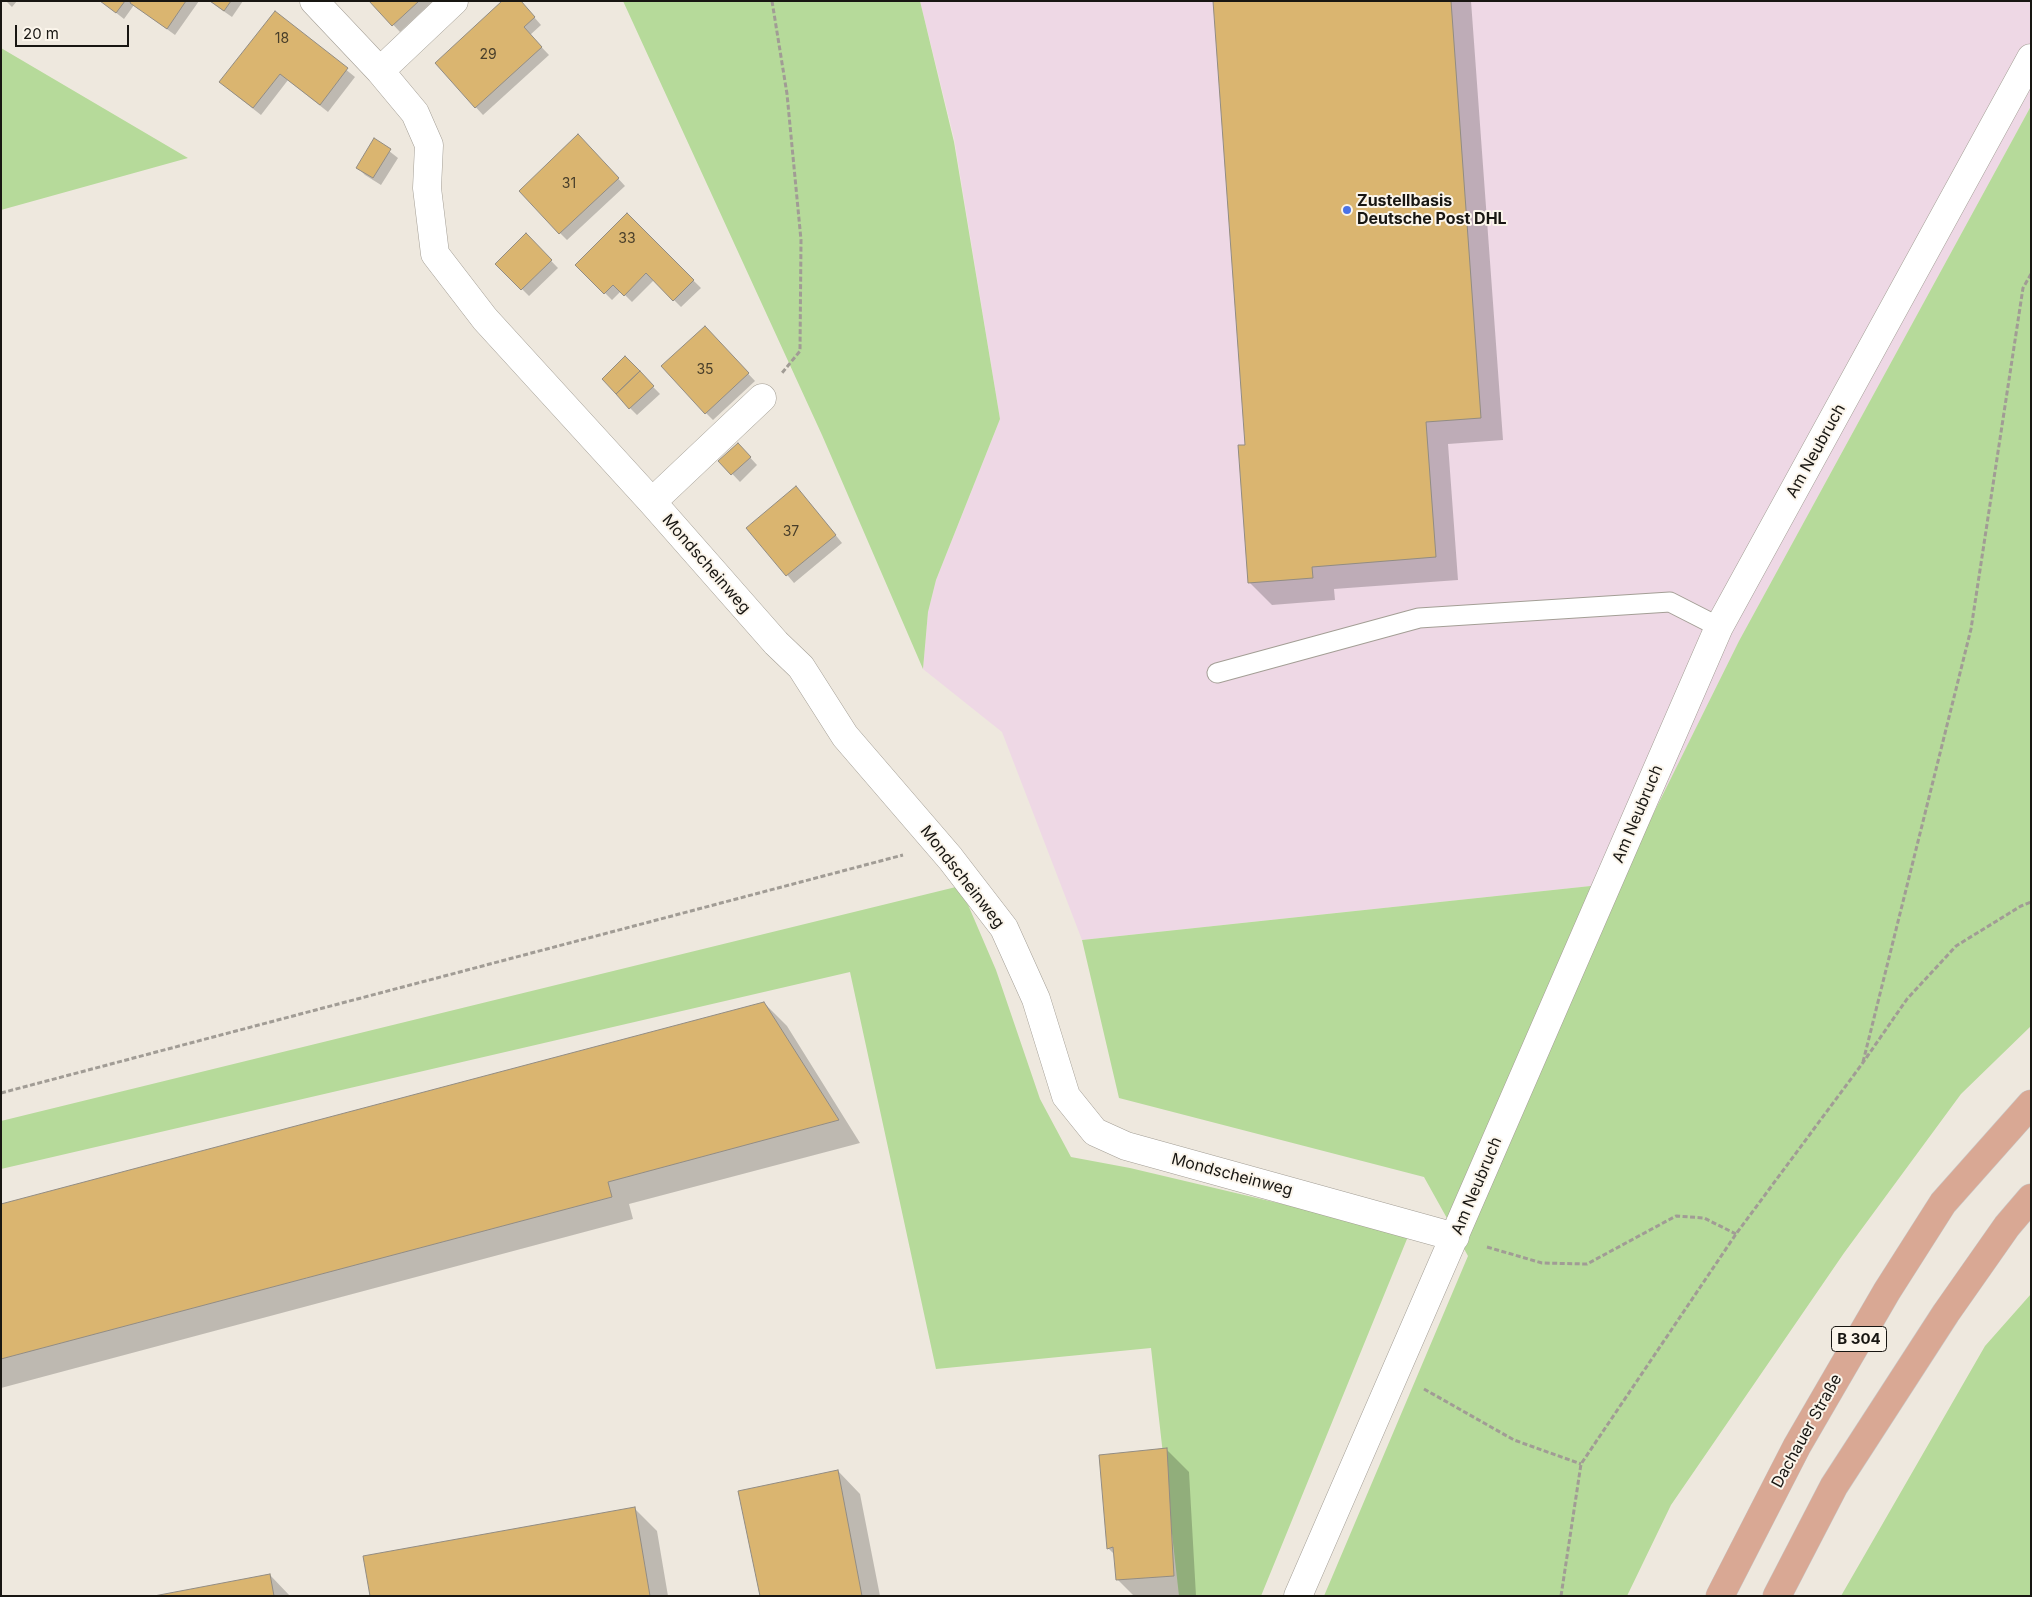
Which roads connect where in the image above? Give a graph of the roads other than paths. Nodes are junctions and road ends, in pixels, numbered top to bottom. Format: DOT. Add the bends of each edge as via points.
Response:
graph roads {
  1 [pos="314,1"];
  2 [pos="454,1"];
  3 [pos="2031,58"];
  4 [pos="380,71"];
  5 [pos="762,398"];
  6 [pos="652,502"];
  7 [pos="1719,627"];
  8 [pos="1217,673"];
  9 [pos="2031,1104"];
  10 [pos="2031,1198"];
  11 [pos="1455,1237"];
  12 [pos="1298,1596"];
  13 [pos="1720,1596"];
  14 [pos="1777,1596"];
  1 -- 4 [label="street, Mondscheinweg"];
  2 -- 4 [label="street"];
  3 -- 7 [label="street, Am Neubruch"];
  4 -- 6 [label="street, Mondscheinweg" via="415,113 429,145 427,188 435,254 485,319"];
  5 -- 6 [label="street, Mondscheinweg"];
  6 -- 11 [label="street, Mondscheinweg" via="801,667 846,736 950,858 1004,928 1036,999 1066,1096 1096,1132 1126,1146"];
  7 -- 8 [label="lane" via="1670,602 1419,618"];
  7 -- 11 [label="street, Am Neubruch"];
  9 -- 13 [label="main road, Dachauer Straße / B 304" via="1943,1203 1887,1291 1797,1446"];
  10 -- 14 [label="main road" via="2007,1226 1946,1312 1834,1486"];
  11 -- 12 [label="street, Am Neubruch"];
}
